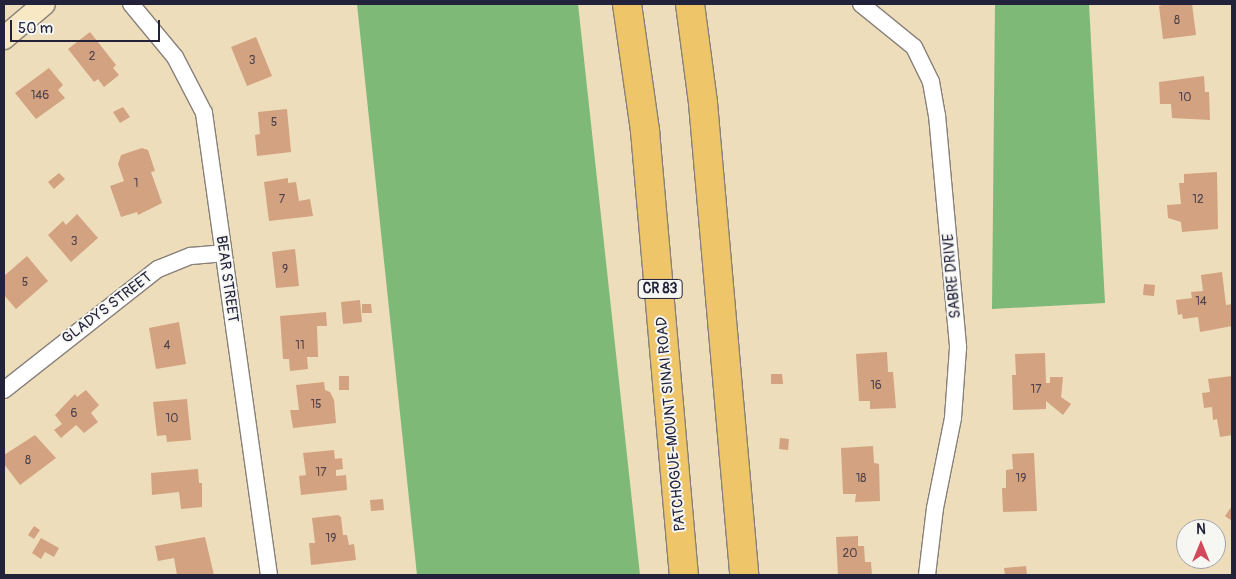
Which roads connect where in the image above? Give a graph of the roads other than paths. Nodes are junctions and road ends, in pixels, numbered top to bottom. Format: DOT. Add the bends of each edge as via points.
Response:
graph roads {
  1 [pos="44,4"];
  2 [pos="131,4"];
  3 [pos="627,4"];
  4 [pos="690,4"];
  5 [pos="861,4"];
  6 [pos="4,38"];
  7 [pos="223,253"];
  8 [pos="4,390"];
  9 [pos="269,575"];
  10 [pos="684,575"];
  11 [pos="744,575"];
  12 [pos="927,575"];
  1 -- 6 [label="street"];
  2 -- 7 [label="street, BEAR STREET" via="175,57 204,113"];
  3 -- 10 [label="highway, PATCHOGUE-MOUNT SINAI ROAD / CR 83" via="646,131"];
  4 -- 11 [label="highway" via="705,121"];
  5 -- 12 [label="street, SABRE DRIVE" via="914,47 931,82 937,115 958,348 953,418 935,508"];
  7 -- 8 [label="street, GLADYS STREET" via="191,256 158,270"];
  7 -- 9 [label="street, BEAR STREET"];
}
